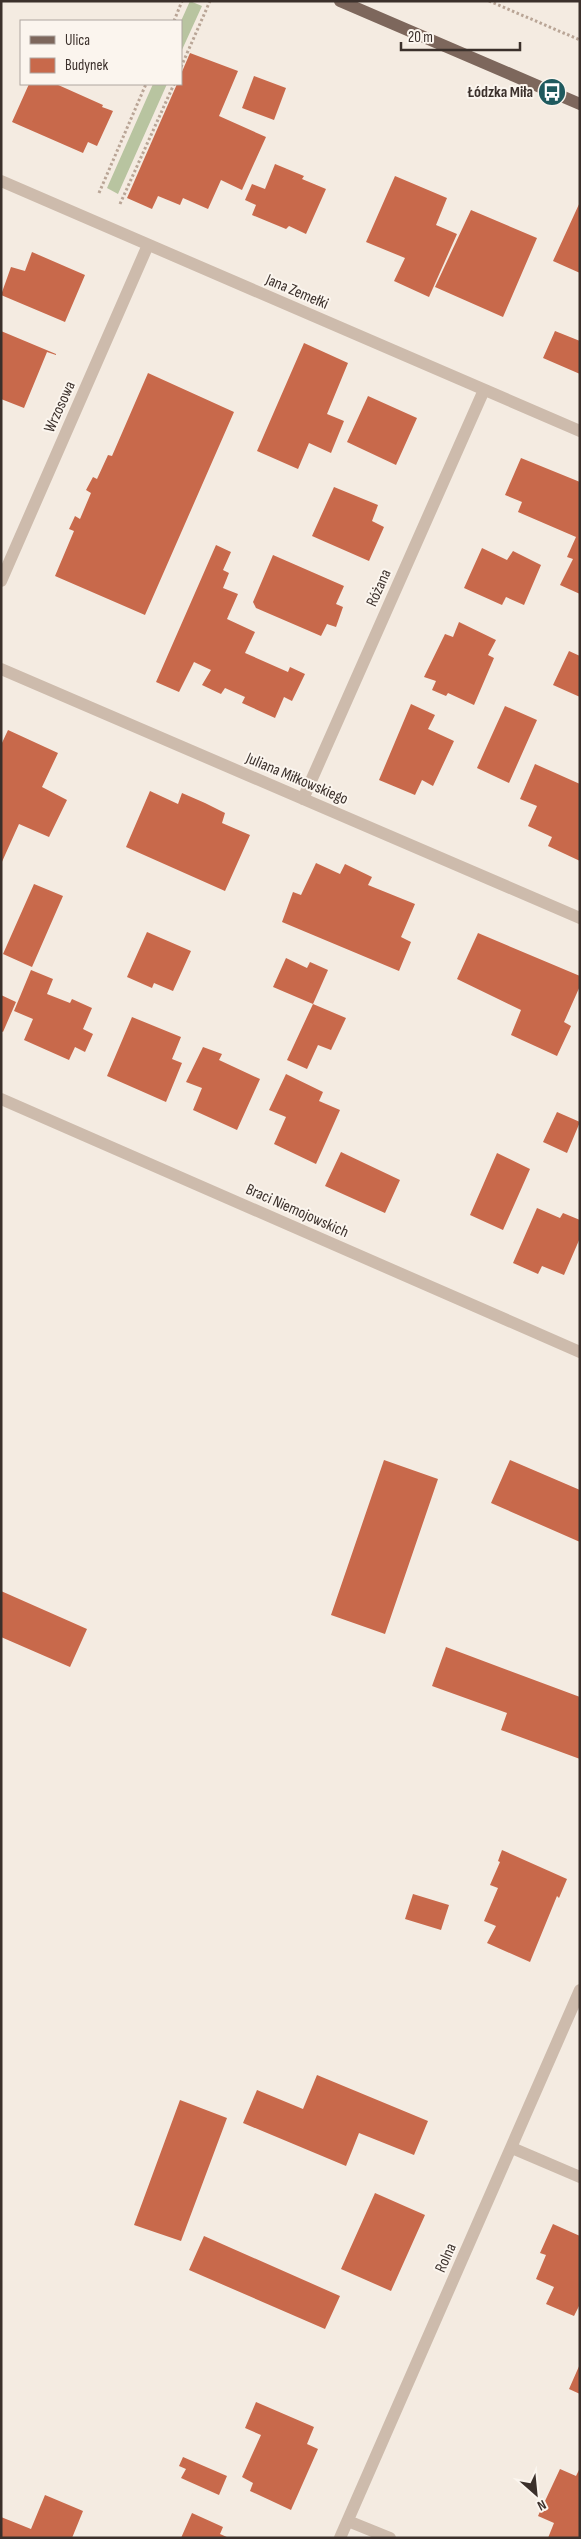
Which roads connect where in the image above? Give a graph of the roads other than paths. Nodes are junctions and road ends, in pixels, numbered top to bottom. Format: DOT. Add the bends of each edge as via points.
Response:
graph roads {
  1 [pos="340,1"];
  2 [pos="580,104"];
  3 [pos="1,181"];
  4 [pos="148,245"];
  5 [pos="484,390"];
  6 [pos="580,431"];
  7 [pos="1,581"];
  8 [pos="1,669"];
  9 [pos="303,799"];
  10 [pos="580,918"];
  11 [pos="1,1099"];
  12 [pos="580,1352"];
  13 [pos="580,1990"];
  14 [pos="512,2148"];
  15 [pos="580,2177"];
  16 [pos="348,2521"];
  17 [pos="340,2538"];
  18 [pos="390,2538"];
  1 -- 2 [label="main road"];
  3 -- 4 [label="street, Jana Zemełki"];
  4 -- 5 [label="street, Jana Zemełki"];
  4 -- 7 [label="street, Wrzosowa"];
  5 -- 6 [label="street, Jana Zemełki"];
  5 -- 9 [label="street, Różana"];
  8 -- 9 [label="street, Juliana Miłkowskiego"];
  9 -- 10 [label="street, Juliana Miłkowskiego"];
  11 -- 12 [label="street, Braci Niemojowskich"];
  13 -- 14 [label="street, Rolna"];
  14 -- 15 [label="street"];
  14 -- 16 [label="street, Rolna"];
  16 -- 17 [label="street, Rolna"];
  16 -- 18 [label="street"];
}
